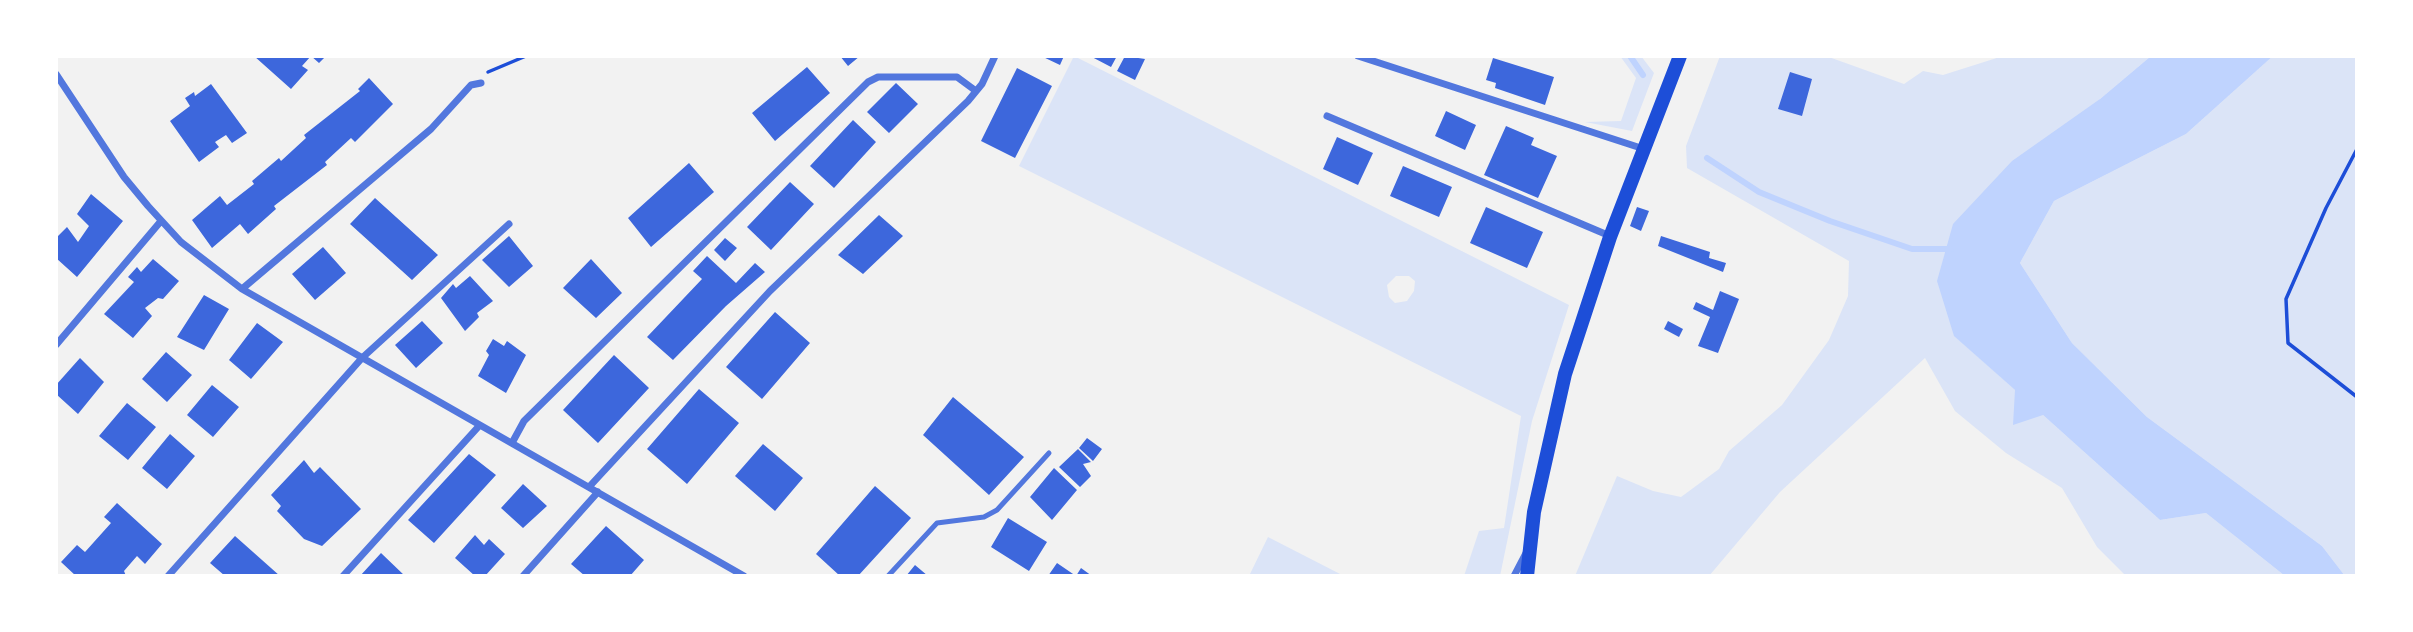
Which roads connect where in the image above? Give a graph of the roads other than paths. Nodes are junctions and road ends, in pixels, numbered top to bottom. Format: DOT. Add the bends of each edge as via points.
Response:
graph roads {
  1 [pos="995,56"];
  2 [pos="1358,56"];
  3 [pos="1680,56"];
  4 [pos="56,74"];
  5 [pos="481,83"];
  6 [pos="976,91"];
  7 [pos="1327,116"];
  8 [pos="1644,149"];
  9 [pos="161,220"];
  10 [pos="509,225"];
  11 [pos="1610,237"];
  12 [pos="242,289"];
  13 [pos="56,345"];
  14 [pos="362,358"];
  15 [pos="480,426"];
  16 [pos="512,443"];
  17 [pos="1049,453"];
  18 [pos="589,487"];
  19 [pos="598,492"];
  20 [pos="1531,543"];
  21 [pos="168,576"];
  22 [pos="343,576"];
  23 [pos="523,576"];
  24 [pos="744,576"];
  25 [pos="888,576"];
  26 [pos="1514,576"];
  27 [pos="1527,576"];
  1 -- 6 [label="street"];
  2 -- 8 [label="street"];
  3 -- 8 [label="main road"];
  4 -- 9 [label="street" via="124,177"];
  5 -- 12 [label="street" via="471,85 431,130"];
  6 -- 16 [label="street" via="957,77 878,77 868,82 524,421"];
  6 -- 18 [label="street" via="770,291"];
  7 -- 11 [label="street"];
  8 -- 11 [label="main road"];
  9 -- 12 [label="street" via="181,242"];
  9 -- 13 [label="street"];
  10 -- 14 [label="street"];
  11 -- 20 [label="main road" via="1565,374"];
  12 -- 14 [label="street"];
  14 -- 15 [label="street"];
  14 -- 21 [label="street"];
  15 -- 16 [label="street"];
  15 -- 22 [label="street"];
  16 -- 18 [label="street"];
  17 -- 25 [label="lane" via="997,510 984,517 937,523"];
  18 -- 19 [label="street"];
  19 -- 23 [label="street"];
  19 -- 24 [label="street"];
  20 -- 26 [label="street"];
  20 -- 27 [label="main road"];
}
